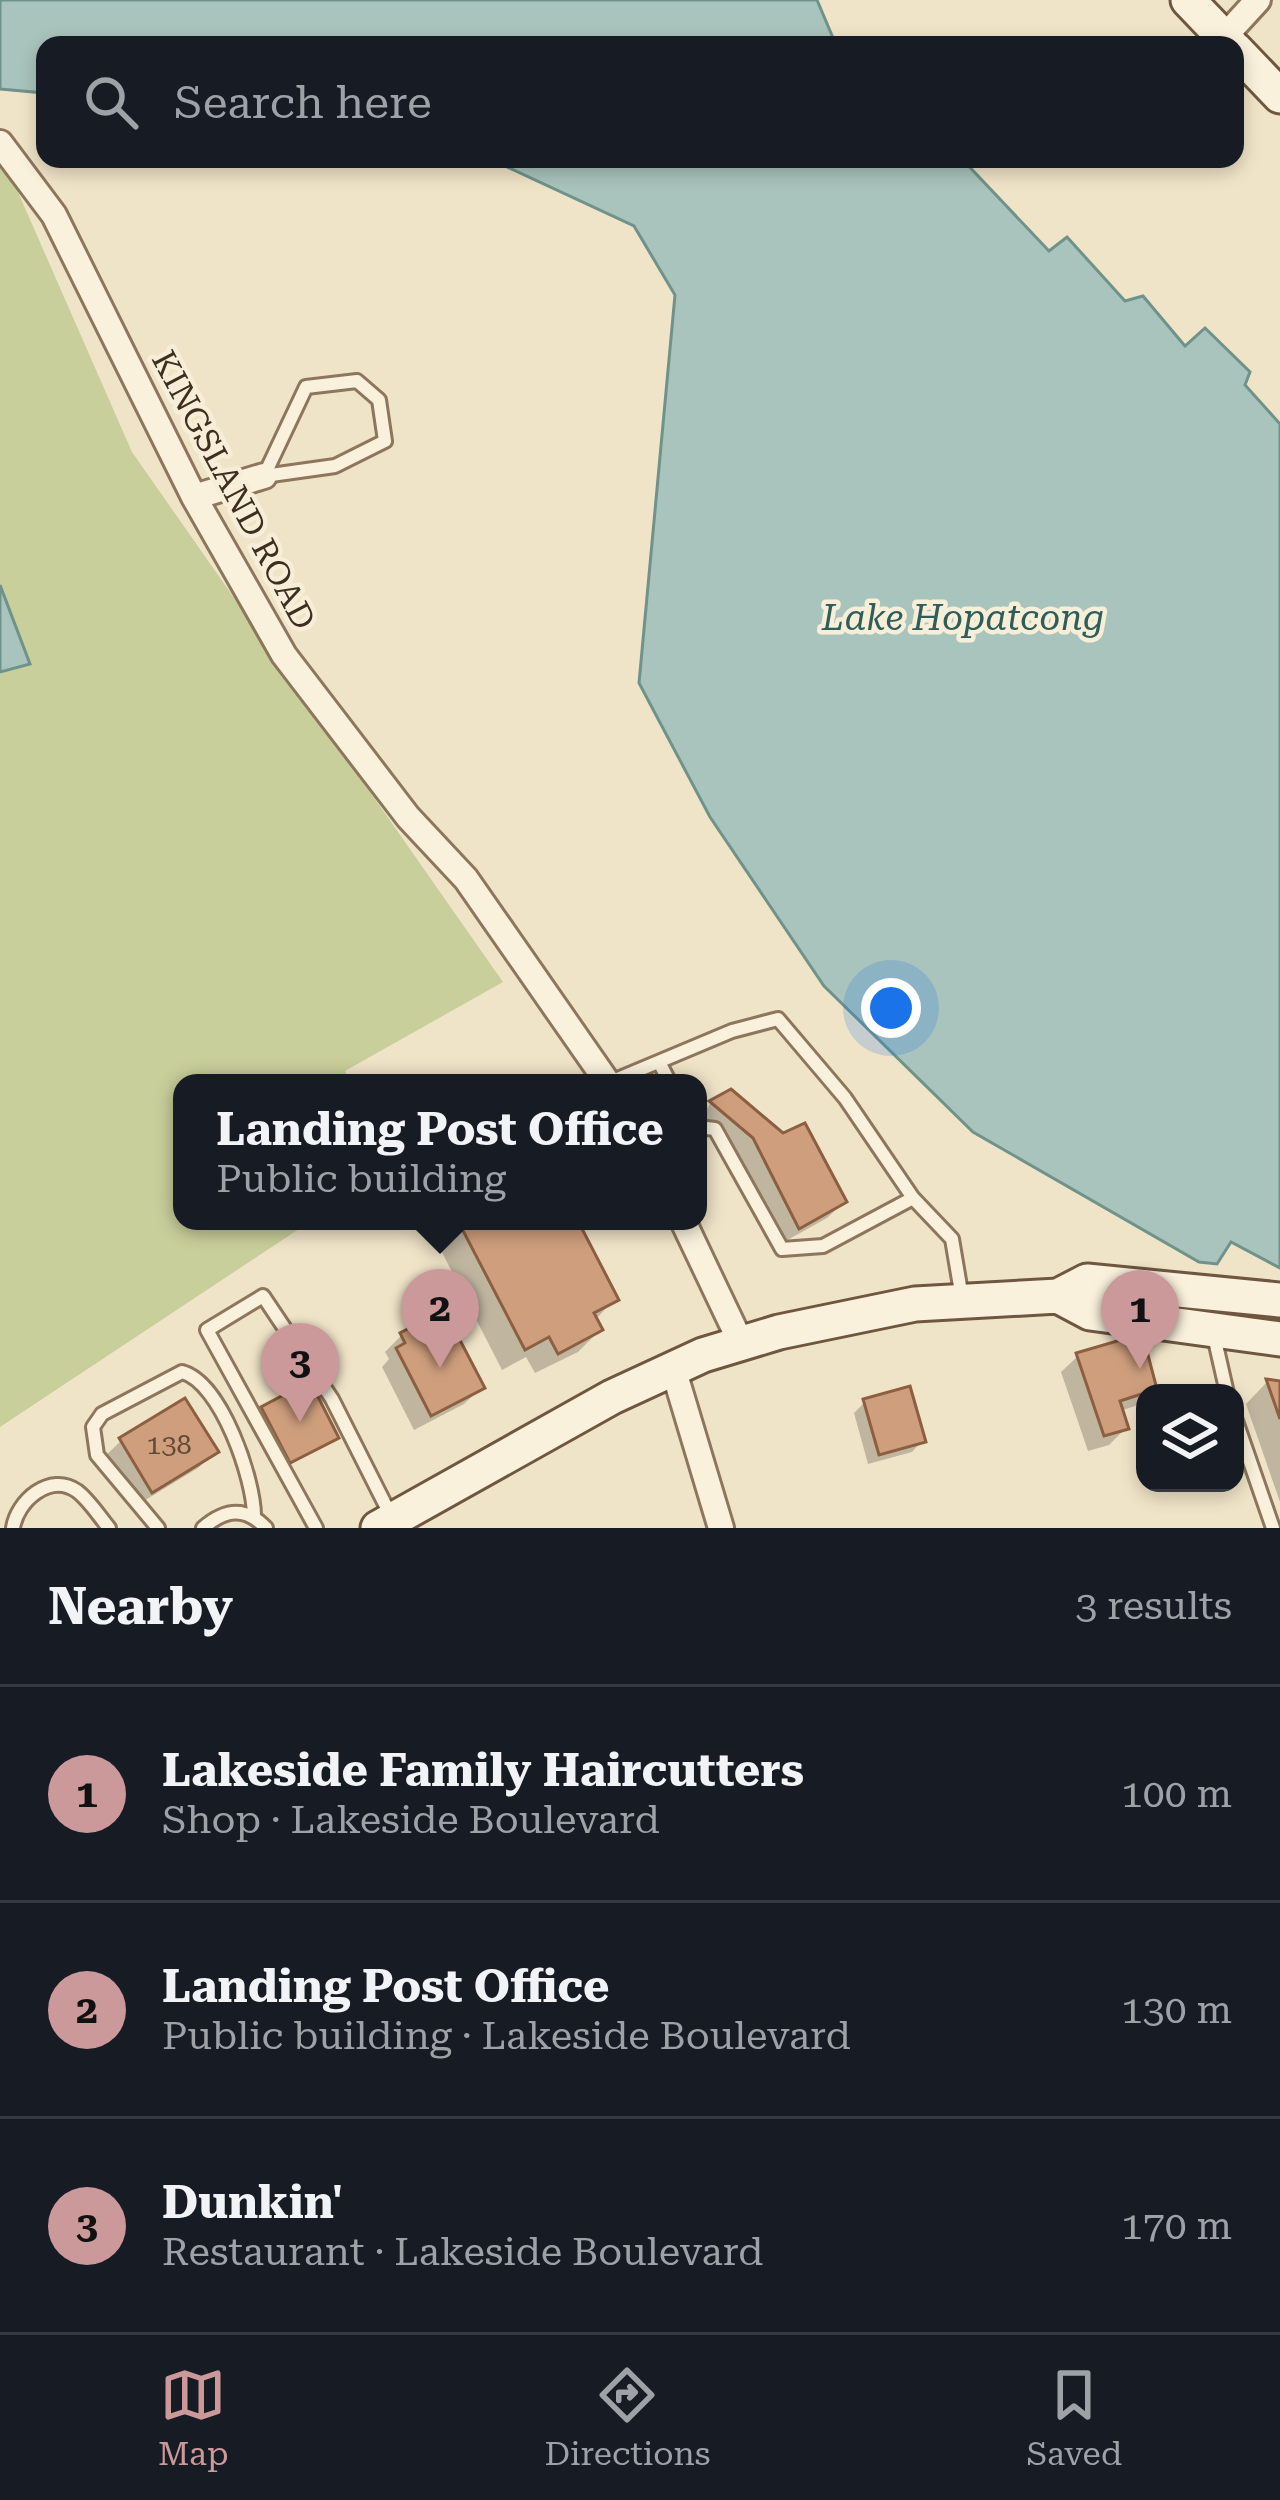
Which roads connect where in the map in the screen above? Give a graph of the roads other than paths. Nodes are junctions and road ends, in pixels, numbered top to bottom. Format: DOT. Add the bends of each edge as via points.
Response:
graph roads {
  1 [pos="1188,0"];
  2 [pos="1258,0"];
  3 [pos="1222,36"];
  4 [pos="1235,36"];
  5 [pos="1244,59"];
  6 [pos="1280,96"];
  7 [pos="0,142"];
  8 [pos="264,476"];
  9 [pos="194,497"];
  10 [pos="659,1062"];
  11 [pos="603,1074"];
  12 [pos="630,1074"];
  13 [pos="665,1074"];
  14 [pos="707,1128"];
  15 [pos="913,1198"];
  16 [pos="687,1230"];
  17 [pos="1058,1296"];
  18 [pos="962,1299"];
  19 [pos="1280,1300"];
  20 [pos="1214,1330"];
  21 [pos="1280,1339"];
  22 [pos="741,1343"];
  23 [pos="673,1368"];
  24 [pos="1224,1384"];
  25 [pos="1244,1444"];
  26 [pos="254,1516"];
  27 [pos="386,1524"];
  28 [pos="13,1528"];
  29 [pos="109,1528"];
  30 [pos="158,1528"];
  31 [pos="203,1528"];
  32 [pos="266,1528"];
  33 [pos="316,1528"];
  34 [pos="721,1528"];
  35 [pos="1273,1528"];
  1 -- 3 [label="main road"];
  2 -- 4 [label="street"];
  5 -- 6 [label="main road"];
  7 -- 9 [label="street, KINGSLAND ROAD" via="54,215"];
  8 -- 8 [label="lane" via="335,466 386,441 379,400 357,381 305,387"];
  8 -- 9 [label="street"];
  9 -- 11 [label="street, KINGSLAND ROAD" via="284,655 408,818 466,879"];
  10 -- 12 [label="lane"];
  10 -- 13 [label="lane"];
  10 -- 15 [label="lane" via="778,1019"];
  14 -- 15 [label="lane" via="715,1129 782,1250 823,1246"];
  15 -- 18 [label="lane" via="952,1239"];
  16 -- 22 [label="street"];
  17 -- 18 [label="main road"];
  17 -- 19 [label="main road" via="1087,1281"];
  17 -- 20 [label="main road" via="1090,1313"];
  18 -- 22 [label="main road"];
  20 -- 21 [label="main road"];
  20 -- 24 [label="lane"];
  22 -- 23 [label="main road"];
  23 -- 27 [label="main road"];
  23 -- 34 [label="street"];
  25 -- 35 [label="lane"];
  26 -- 30 [label="lane" via="241,1451 200,1382 182,1372 93,1426 97,1454"];
  26 -- 31 [label="lane" via="225,1513"];
  26 -- 32 [label="lane"];
  27 -- 33 [label="lane" via="332,1399 263,1296 206,1330"];
  28 -- 29 [label="lane" via="28,1499 60,1485 75,1489"];
}
